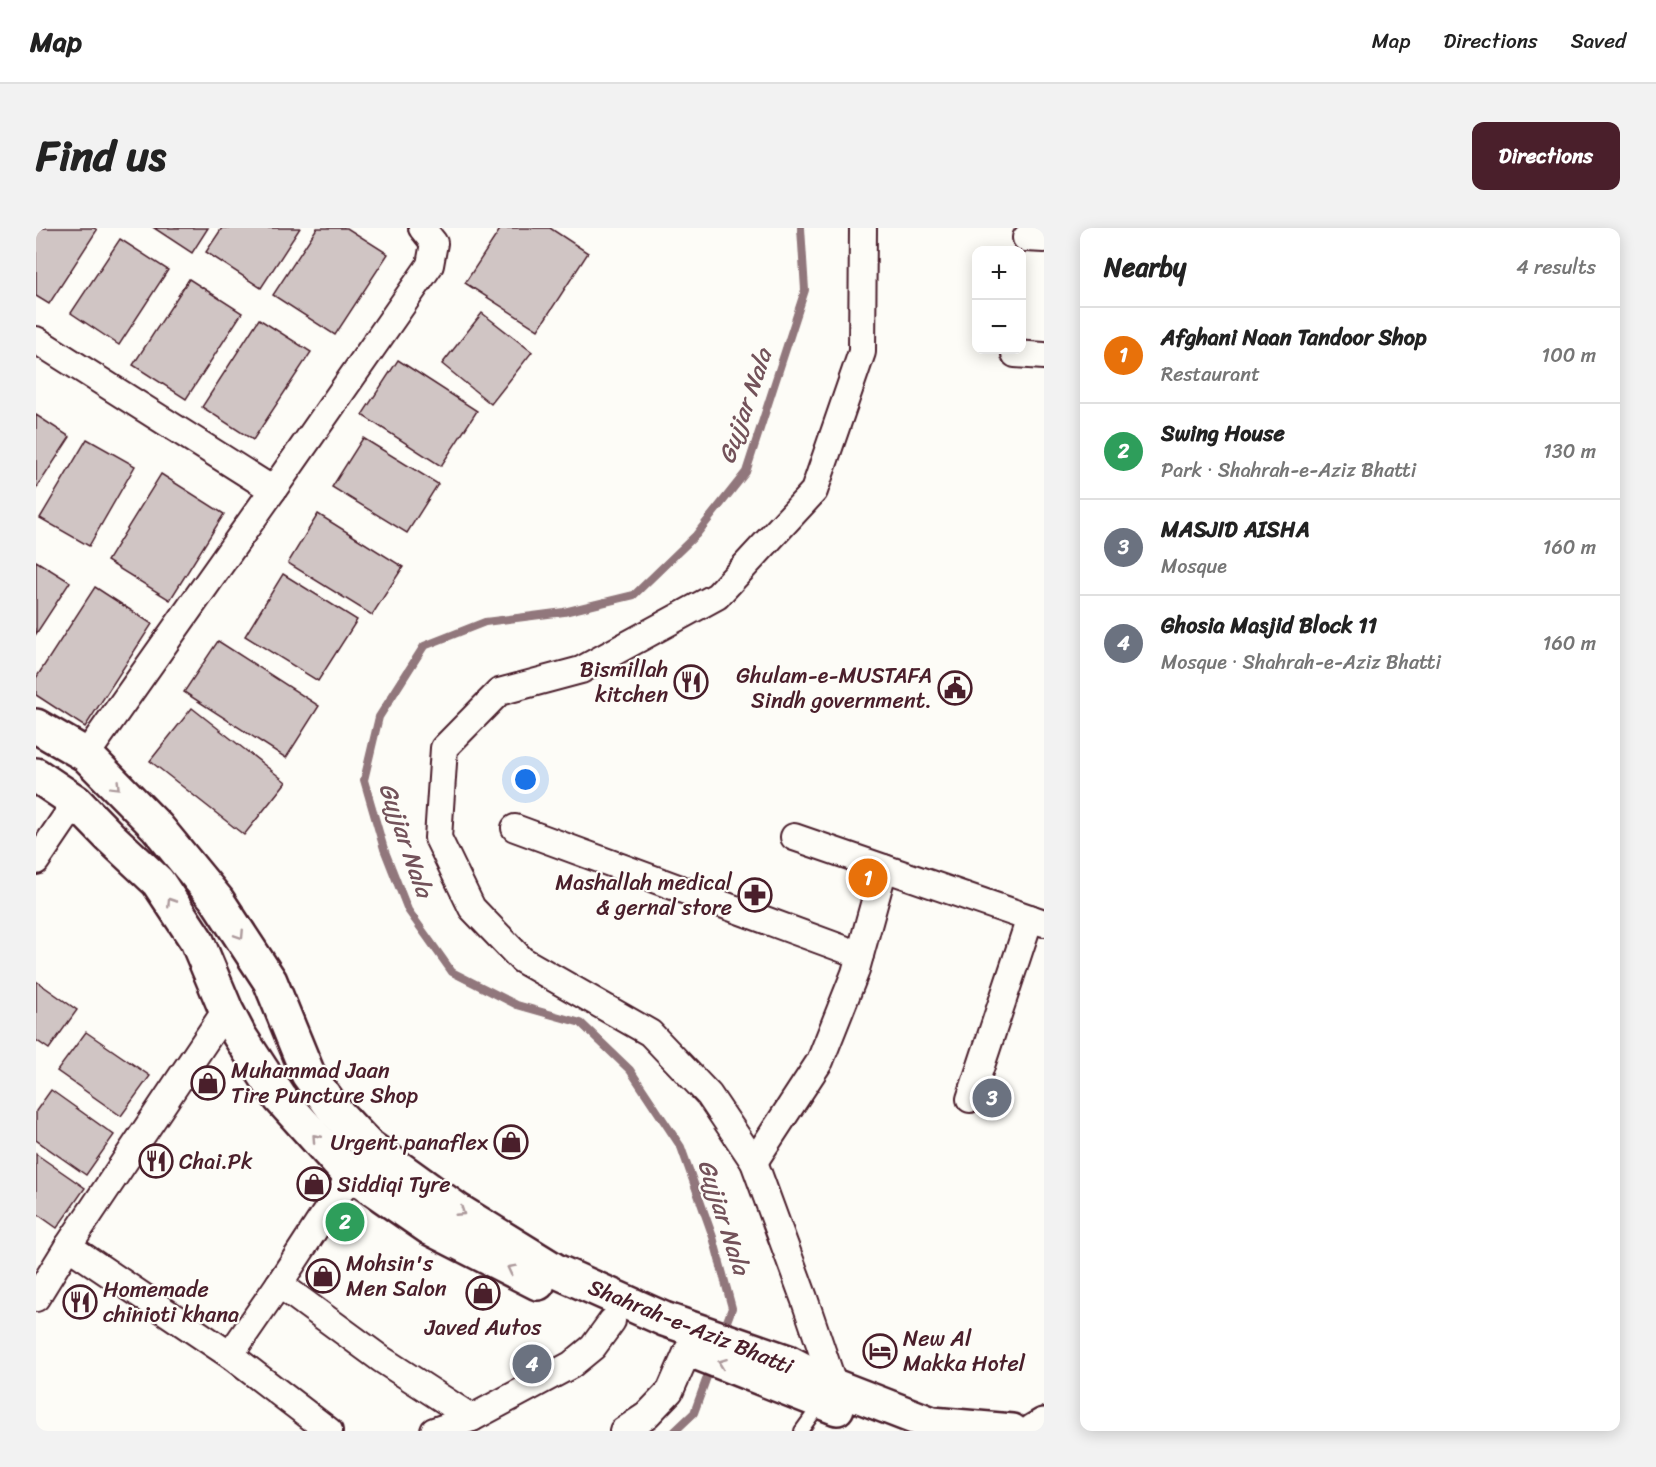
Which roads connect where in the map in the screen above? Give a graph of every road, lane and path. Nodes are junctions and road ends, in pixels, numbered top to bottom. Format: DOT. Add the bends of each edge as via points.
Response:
graph roads {
  1 [pos="422,228"];
  2 [pos="863,228"];
  3 [pos="36,340"];
  4 [pos="1015,354"];
  5 [pos="1044,356"];
  6 [pos="273,490"];
  7 [pos="36,726"];
  8 [pos="86,755"];
  9 [pos="36,775"];
  10 [pos="76,802"];
  11 [pos="515,828"];
  12 [pos="794,837"];
  13 [pos="36,861"];
  14 [pos="884,868"];
  15 [pos="1037,920"];
  16 [pos="860,955"];
  17 [pos="226,1010"];
  18 [pos="970,1099"];
  19 [pos="754,1162"];
  20 [pos="353,1175"];
  21 [pos="68,1246"];
  22 [pos="279,1284"];
  23 [pos="36,1298"];
  24 [pos="612,1321"];
  25 [pos="670,1335"];
  26 [pos="230,1355"];
  27 [pos="828,1394"];
  28 [pos="472,1418"];
  29 [pos="1044,1425"];
  30 [pos="329,1431"];
  31 [pos="434,1431"];
  32 [pos="623,1431"];
  33 [pos="801,1431"];
  34 [pos="891,1431"];
  35 [pos="1012,1431"];
  36 [pos="1034,1431"];
  1 -- 6 [label="street" via="434,243 430,265"];
  2 -- 19 [label="street" via="862,352 814,491 717,596 581,670 499,692 444,748 438,838 472,908 522,960 650,1033 709,1095"];
  3 -- 6 [label="street"];
  4 -- 5 [label="street"];
  6 -- 8 [label="street"];
  7 -- 8 [label="main road, Shahrah-e-Aziz Bhatti"];
  8 -- 25 [label="main road, Shahrah-e-Aziz Bhatti, one-way" via="157,827 218,900 270,981 308,1074 368,1146 457,1210"];
  9 -- 10 [label="main road, Shahrah-e-Aziz Bhatti"];
  10 -- 13 [label="street"];
  17 -- 10 [label="main road, Shahrah-e-Aziz Bhatti, one-way" via="196,941 158,882"];
  11 -- 16 [label="street"];
  12 -- 14 [label="street"];
  14 -- 15 [label="street"];
  14 -- 16 [label="street"];
  15 -- 18 [label="street"];
  16 -- 19 [label="street" via="820,1061"];
  20 -- 17 [label="main road, Shahrah-e-Aziz Bhatti, one-way" via="280,1098"];
  17 -- 21 [label="street"];
  19 -- 27 [label="street" via="804,1298"];
  20 -- 22 [label="street"];
  24 -- 20 [label="main road, Shahrah-e-Aziz Bhatti, one-way" via="430,1228"];
  21 -- 23 [label="street"];
  21 -- 26 [label="street"];
  22 -- 26 [label="street"];
  22 -- 28 [label="street" via="381,1359"];
  24 -- 25 [label="main road, Shahrah-e-Aziz Bhatti"];
  24 -- 28 [label="street" via="593,1347 571,1365"];
  25 -- 27 [label="main road, Shahrah-e-Aziz Bhatti" via="782,1373"];
  25 -- 32 [label="street" via="670,1391 647,1415"];
  26 -- 30 [label="street"];
  27 -- 33 [label="lane"];
  27 -- 34 [label="main road"];
  27 -- 35 [label="main road" via="932,1424"];
  28 -- 31 [label="street"];
  29 -- 36 [label="main road"];
}
